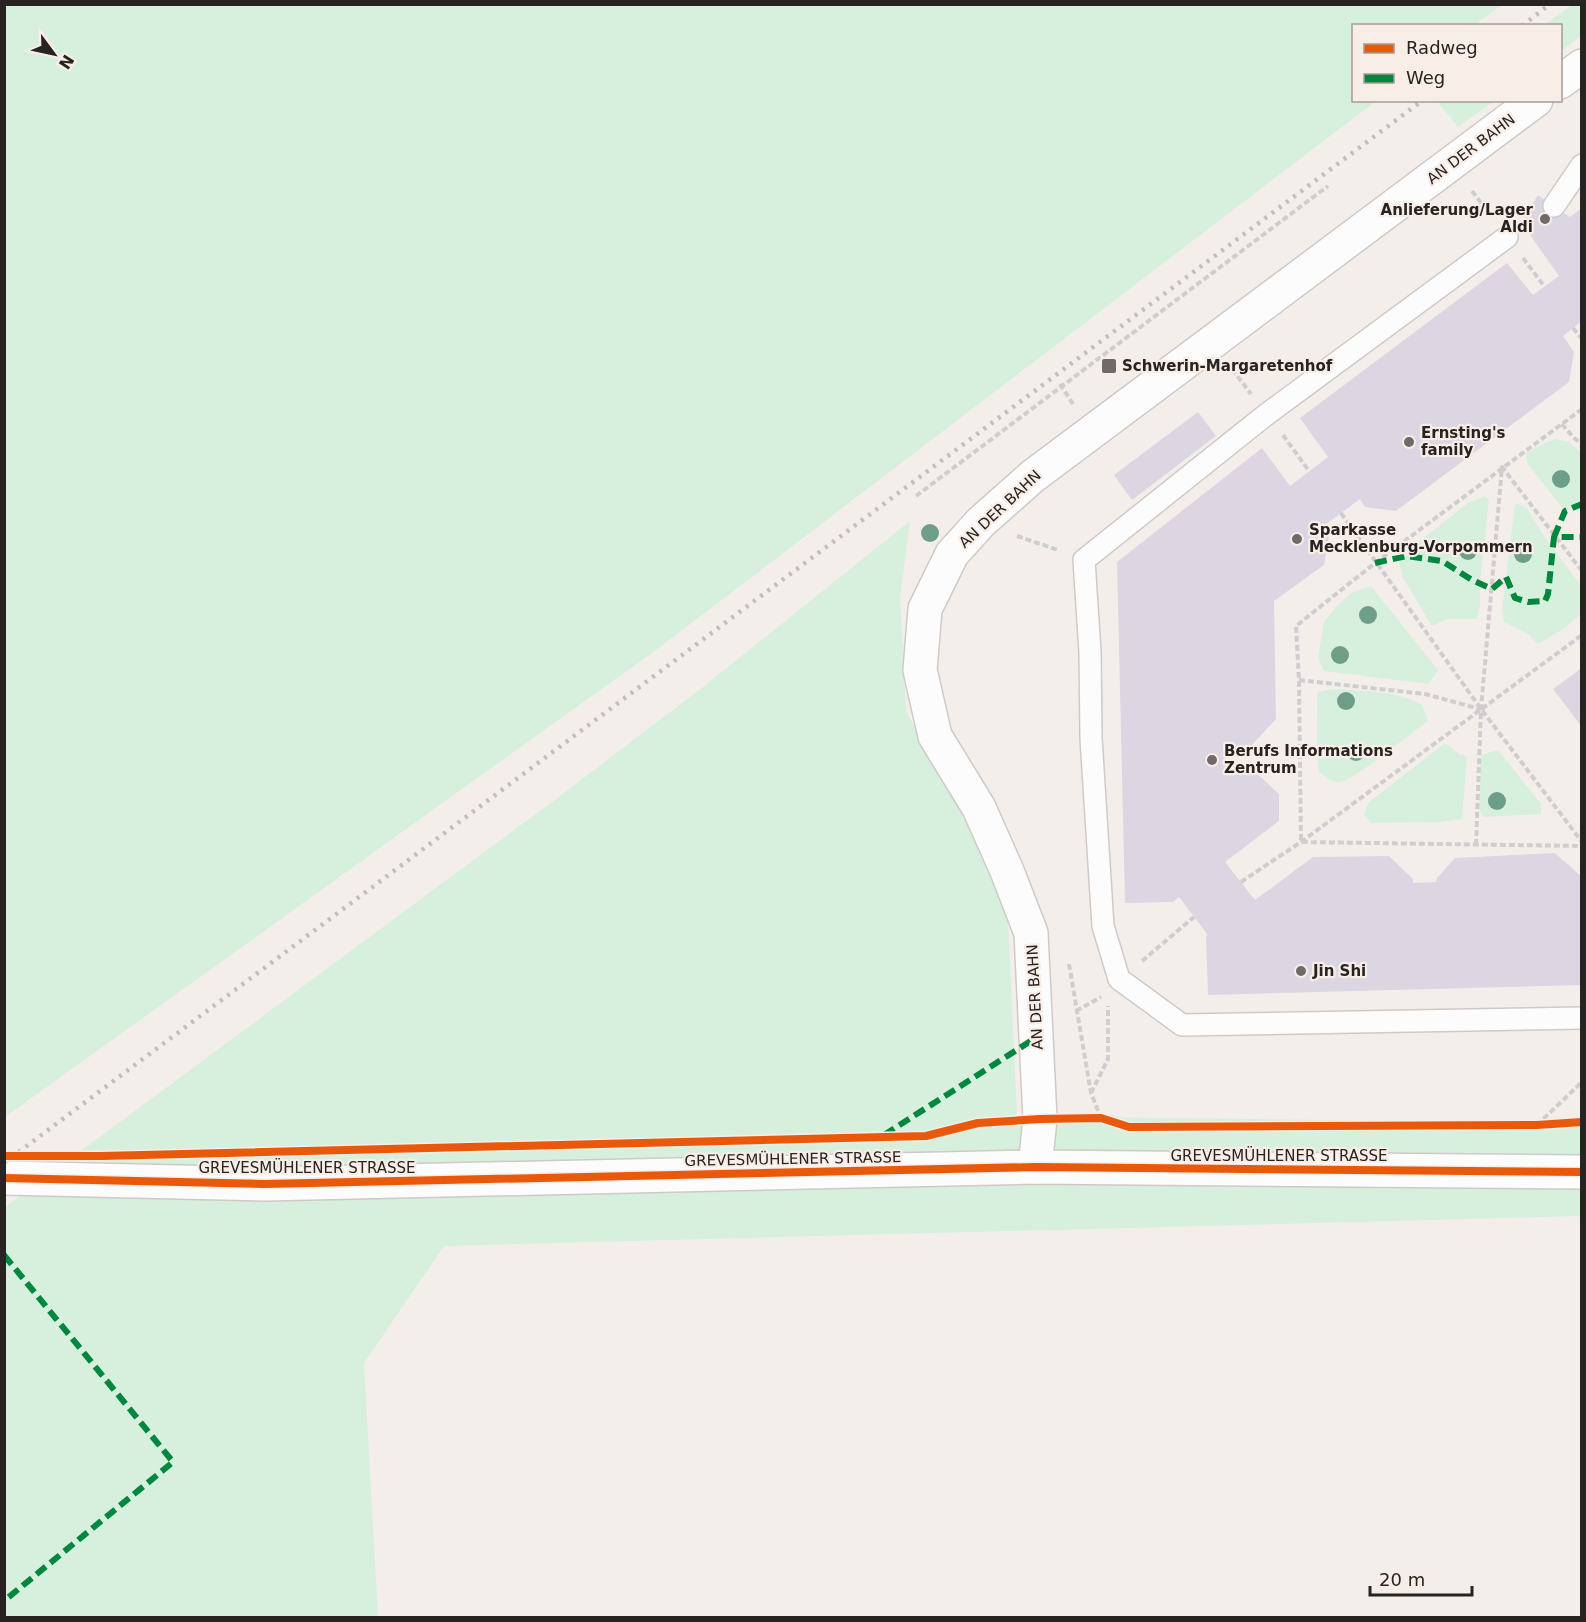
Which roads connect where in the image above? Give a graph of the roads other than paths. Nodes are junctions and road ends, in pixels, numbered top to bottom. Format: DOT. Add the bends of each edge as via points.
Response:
graph roads {
  1 [pos="1581,66"];
  2 [pos="1562,80"];
  3 [pos="1533,102"];
  4 [pos="1581,165"];
  5 [pos="1554,206"];
  6 [pos="1507,237"];
  7 [pos="1581,1018"];
  8 [pos="1035,1167"];
  9 [pos="1581,1172"];
  10 [pos="4,1178"];
  1 -- 2 [label="street"];
  3 -- 8 [label="street, AN DER BAHN" via="1033,476 952,554 925,609 920,670 935,736 979,808 1031,933 1040,1119"];
  4 -- 5 [label="lane"];
  6 -- 7 [label="lane" via="1267,414 1084,560 1103,926 1119,979 1182,1024"];
  8 -- 9 [label="street, GREVESMÜHLENER STRASSE"];
  8 -- 10 [label="street, GREVESMÜHLENER STRASSE" via="265,1184"];
}
